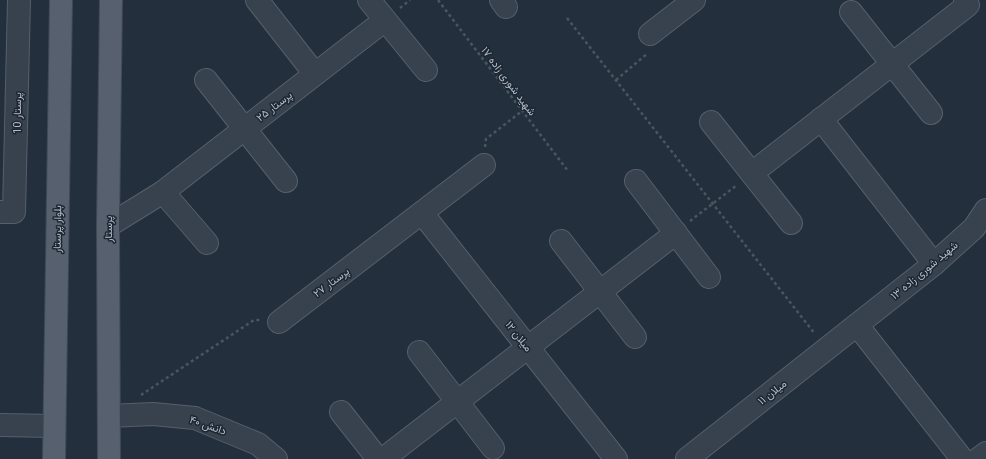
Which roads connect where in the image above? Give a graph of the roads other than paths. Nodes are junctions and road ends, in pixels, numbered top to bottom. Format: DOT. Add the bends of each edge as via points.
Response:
graph roads {
  1 [pos="19,0"];
  2 [pos="61,0"];
  3 [pos="111,0"];
  4 [pos="257,0"];
  5 [pos="370,0"];
  6 [pos="694,0"];
  7 [pos="965,0"];
  8 [pos="851,12"];
  9 [pos="385,20"];
  10 [pos="650,34"];
  11 [pos="892,64"];
  12 [pos="426,70"];
  13 [pos="315,74"];
  14 [pos="206,80"];
  15 [pos="931,113"];
  16 [pos="821,119"];
  17 [pos="711,122"];
  18 [pos="244,129"];
  19 [pos="484,166"];
  20 [pos="752,173"];
  21 [pos="286,181"];
  22 [pos="636,181"];
  23 [pos="163,192"];
  24 [pos="986,210"];
  25 [pos="0,212"];
  26 [pos="422,213"];
  27 [pos="791,223"];
  28 [pos="108,226"];
  29 [pos="676,233"];
  30 [pos="561,241"];
  31 [pos="207,243"];
  32 [pos="934,264"];
  33 [pos="709,277"];
  34 [pos="600,292"];
  35 [pos="279,322"];
  36 [pos="857,325"];
  37 [pos="635,337"];
  38 [pos="528,347"];
  39 [pos="419,352"];
  40 [pos="457,402"];
  41 [pos="342,412"];
  42 [pos="108,416"];
  43 [pos="0,425"];
  44 [pos="54,426"];
  45 [pos="493,448"];
  46 [pos="986,453"];
  47 [pos="54,459"];
  48 [pos="109,459"];
  49 [pos="276,459"];
  50 [pos="378,459"];
  51 [pos="383,459"];
  52 [pos="616,459"];
  53 [pos="687,459"];
  54 [pos="962,459"];
  55 [pos="978,459"];
  1 -- 25 [label="street, پرستار 10" via="14,212"];
  2 -- 44 [label="main road, بلوار پرستار"];
  3 -- 28 [label="main road, پرستار"];
  4 -- 13 [label="street"];
  5 -- 9 [label="street"];
  6 -- 10 [label="street"];
  7 -- 11 [label="street" via="968,5"];
  8 -- 11 [label="street"];
  9 -- 12 [label="street"];
  9 -- 13 [label="street, پرستار ۲۵"];
  11 -- 15 [label="street"];
  11 -- 16 [label="street"];
  13 -- 18 [label="street, پرستار ۲۵"];
  14 -- 18 [label="street"];
  16 -- 20 [label="street"];
  16 -- 32 [label="street"];
  17 -- 20 [label="street"];
  18 -- 21 [label="street"];
  18 -- 23 [label="street, پرستار ۲۵"];
  19 -- 26 [label="street, پرستار ۲۷"];
  20 -- 27 [label="street"];
  22 -- 29 [label="street"];
  23 -- 28 [label="street, پرستار ۲۵"];
  23 -- 31 [label="street"];
  24 -- 32 [label="street, شهید شوری زاده ۱۳" via="974,228"];
  26 -- 35 [label="street, پرستار ۲۷"];
  26 -- 38 [label="street, میلان ۱۲"];
  28 -- 42 [label="main road, پرستار"];
  29 -- 33 [label="street"];
  29 -- 34 [label="street"];
  30 -- 34 [label="street"];
  32 -- 36 [label="street, شهید شوری زاده ۱۳"];
  34 -- 37 [label="street"];
  34 -- 38 [label="street"];
  36 -- 53 [label="street, میلان ۱۱"];
  36 -- 54 [label="street"];
  38 -- 40 [label="street"];
  38 -- 52 [label="street, میلان ۱۲"];
  39 -- 40 [label="street"];
  40 -- 45 [label="street"];
  40 -- 51 [label="street"];
  41 -- 50 [label="street"];
  42 -- 48 [label="main road, پرستار"];
  42 -- 49 [label="street, دانش ۴۰" via="152,414 195,418 258,444"];
  43 -- 44 [label="street"];
  44 -- 47 [label="main road, بلوار پرستار"];
  46 -- 55 [label="street"];
}
